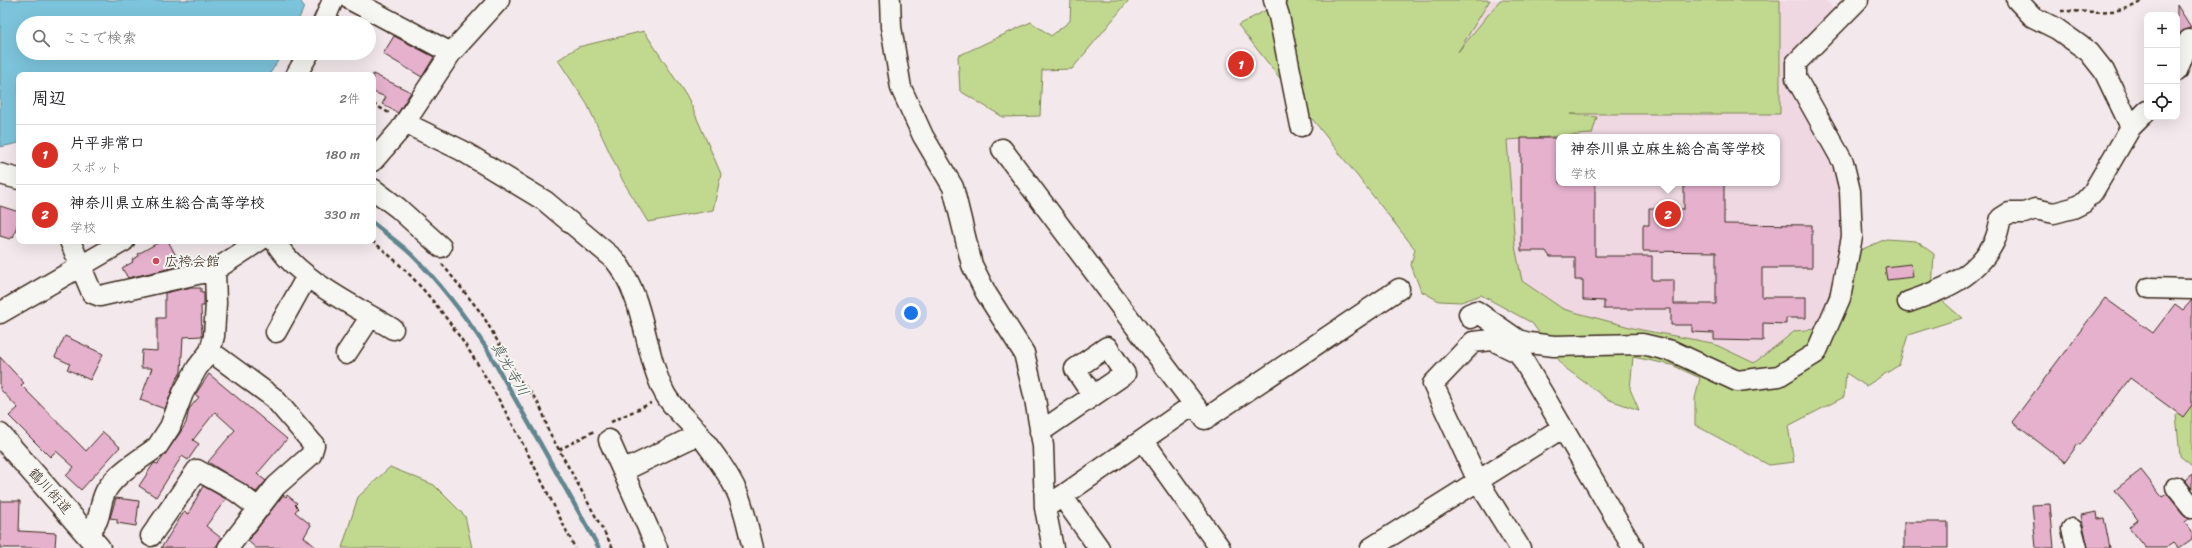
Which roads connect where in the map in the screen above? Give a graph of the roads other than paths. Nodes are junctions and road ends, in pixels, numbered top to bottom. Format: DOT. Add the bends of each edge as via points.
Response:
graph roads {
  1 [pos="333,0"];
  2 [pos="351,0"];
  3 [pos="500,0"];
  4 [pos="890,0"];
  5 [pos="1274,0"];
  6 [pos="1858,0"];
  7 [pos="2017,0"];
  8 [pos="326,16"];
  9 [pos="2189,40"];
  10 [pos="451,53"];
  11 [pos="305,60"];
  12 [pos="2180,63"];
  13 [pos="298,72"];
  14 [pos="2144,114"];
  15 [pos="405,123"];
  16 [pos="1301,126"];
  17 [pos="2131,127"];
  18 [pos="1002,149"];
  19 [pos="376,157"];
  20 [pos="0,174"];
  21 [pos="16,178"];
  22 [pos="376,191"];
  23 [pos="71,244"];
  24 [pos="119,244"];
  25 [pos="254,244"];
  26 [pos="277,244"];
  27 [pos="440,254"];
  28 [pos="81,266"];
  29 [pos="214,270"];
  30 [pos="308,276"];
  31 [pos="2149,288"];
  32 [pos="1399,289"];
  33 [pos="2192,289"];
  34 [pos="1908,302"];
  35 [pos="0,313"];
  36 [pos="371,316"];
  37 [pos="393,329"];
  38 [pos="1477,331"];
  39 [pos="276,332"];
  40 [pos="210,351"];
  41 [pos="346,354"];
  42 [pos="1093,396"];
  43 [pos="1189,408"];
  44 [pos="1562,428"];
  45 [pos="605,431"];
  46 [pos="1040,432"];
  47 [pos="699,434"];
  48 [pos="0,435"];
  49 [pos="1143,440"];
  50 [pos="623,471"];
  51 [pos="1478,481"];
  52 [pos="2176,487"];
  53 [pos="1062,496"];
  54 [pos="2192,507"];
  55 [pos="258,508"];
  56 [pos="1045,508"];
  57 [pos="151,536"];
  58 [pos="93,541"];
  59 [pos="228,548"];
  60 [pos="657,548"];
  61 [pos="753,548"];
  62 [pos="1053,548"];
  63 [pos="1099,548"];
  64 [pos="1220,548"];
  65 [pos="1371,548"];
  66 [pos="1520,548"];
  67 [pos="1633,548"];
  1 -- 8 [label="street"];
  2 -- 10 [label="street"];
  3 -- 10 [label="street"];
  4 -- 46 [label="street" via="901,88 923,136 953,187 972,265 986,293 1024,353"];
  5 -- 16 [label="street"];
  6 -- 38 [label="street" via="1796,63 1796,78 1843,162 1850,191 1852,237 1840,298 1816,353 1779,376 1737,381 1672,351 1642,344 1554,346 1524,342 1476,311 1469,314"];
  7 -- 17 [label="street" via="2033,17 2057,29 2089,52 2104,71"];
  9 -- 12 [label="street"];
  10 -- 15 [label="street"];
  11 -- 13 [label="street"];
  14 -- 17 [label="street"];
  15 -- 19 [label="street"];
  15 -- 47 [label="street" via="462,150 546,201 614,259 623,269 638,303 666,397"];
  17 -- 34 [label="street" via="2094,192 2083,203 2054,213 2035,209 2024,213 2009,213 2001,218 1994,241 1966,276 1945,289"];
  18 -- 43 [label="street"];
  20 -- 21 [label="street"];
  22 -- 27 [label="street" via="425,222"];
  23 -- 28 [label="street"];
  24 -- 28 [label="street"];
  25 -- 29 [label="street"];
  26 -- 30 [label="street" via="288,261"];
  28 -- 29 [label="street" via="92,293 100,296"];
  28 -- 35 [label="street"];
  29 -- 40 [label="street" via="216,303 214,336"];
  30 -- 36 [label="street"];
  30 -- 39 [label="street"];
  31 -- 33 [label="street"];
  32 -- 43 [label="street" via="1205,419"];
  36 -- 37 [label="street"];
  36 -- 41 [label="street"];
  38 -- 44 [label="street" via="1519,353"];
  38 -- 51 [label="street" via="1473,342 1433,384"];
  40 -- 55 [label="street" via="274,398 314,445 311,455 276,486"];
  40 -- 58 [label="street" via="182,392 163,440 110,485 104,496"];
  42 -- 46 [label="street"];
  43 -- 49 [label="street"];
  44 -- 51 [label="street"];
  44 -- 67 [label="street"];
  45 -- 50 [label="street"];
  46 -- 56 [label="street"];
  47 -- 50 [label="street"];
  47 -- 61 [label="street" via="737,492"];
  48 -- 58 [label="main road, 鶴川街道"];
  49 -- 53 [label="street"];
  49 -- 64 [label="street"];
  50 -- 60 [label="street"];
  51 -- 65 [label="street"];
  51 -- 66 [label="street"];
  52 -- 54 [label="street"];
  53 -- 56 [label="street"];
  53 -- 63 [label="street"];
  55 -- 57 [label="street" via="237,492 197,470"];
  55 -- 59 [label="street"];
  56 -- 62 [label="street"];
}
